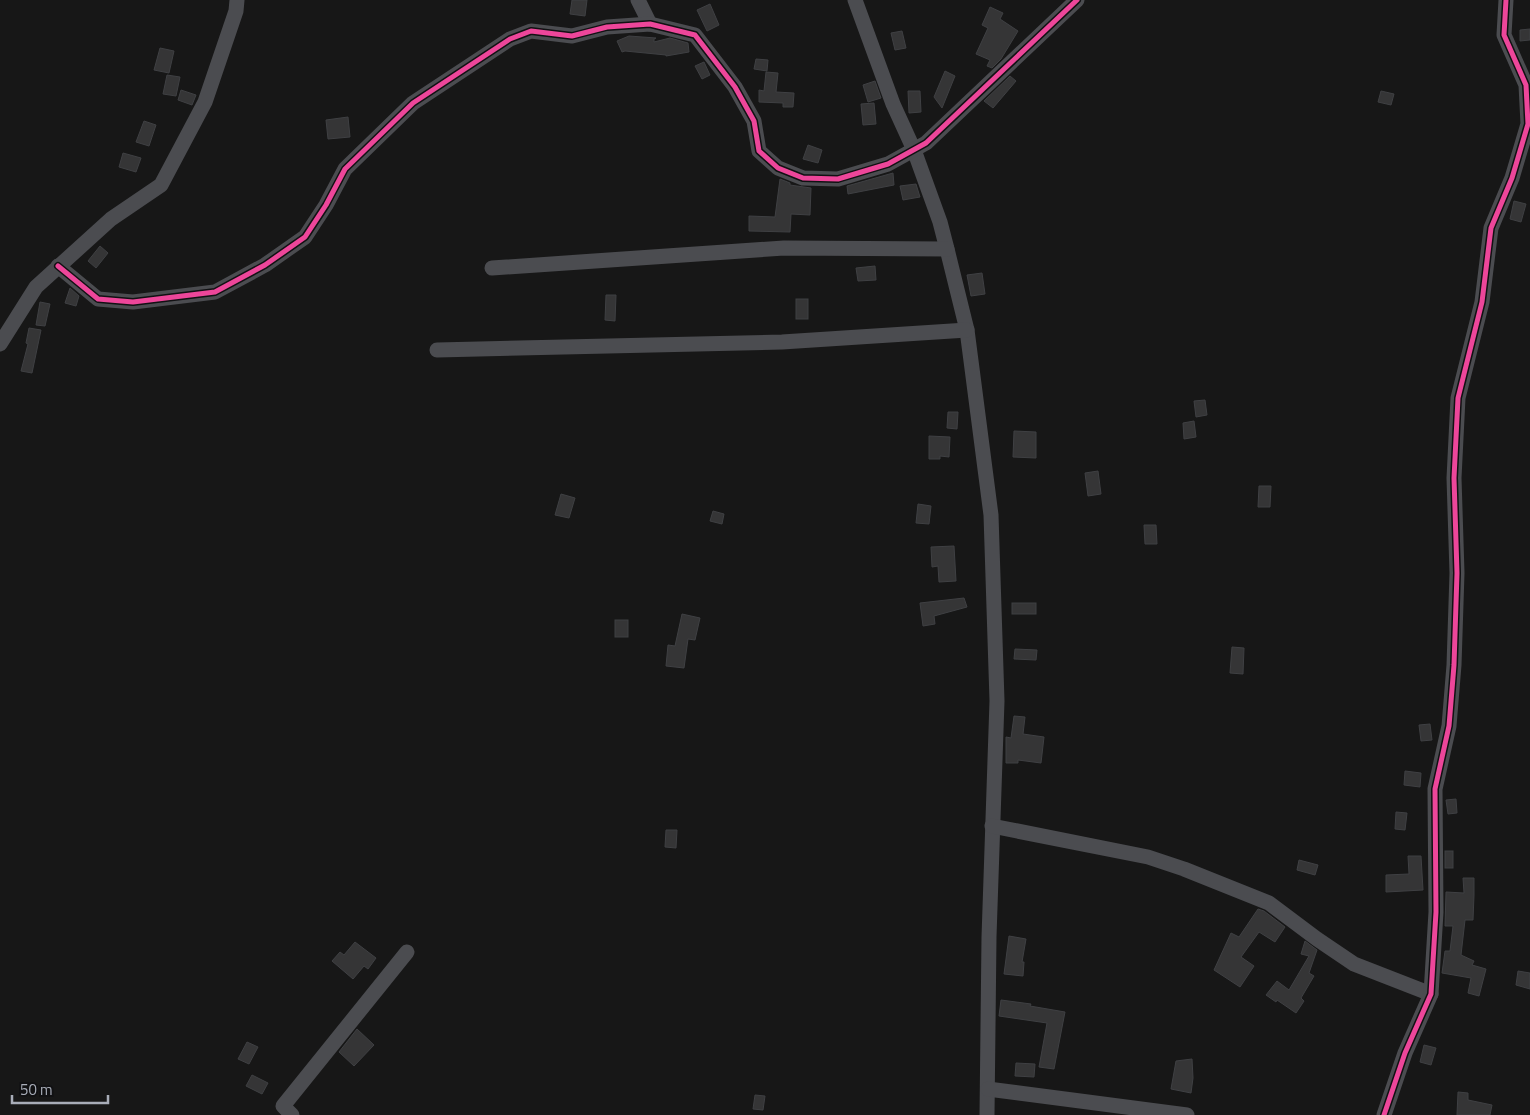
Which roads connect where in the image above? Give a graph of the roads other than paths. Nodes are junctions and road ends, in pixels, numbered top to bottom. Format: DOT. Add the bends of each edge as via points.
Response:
graph roads {
  1 [pos="237,0"];
  2 [pos="638,0"];
  3 [pos="855,0"];
  4 [pos="1077,0"];
  5 [pos="1506,0"];
  6 [pos="650,24"];
  7 [pos="914,150"];
  8 [pos="947,249"];
  9 [pos="58,266"];
  10 [pos="492,268"];
  11 [pos="967,330"];
  12 [pos="0,344"];
  13 [pos="438,350"];
  14 [pos="992,826"];
  15 [pos="408,952"];
  16 [pos="1431,994"];
  17 [pos="988,1089"];
  18 [pos="292,1115"];
  19 [pos="988,1115"];
  20 [pos="1187,1115"];
  21 [pos="1384,1115"];
  1 -- 9 [label="street" via="205,102 161,185 111,219"];
  2 -- 6 [label="street"];
  3 -- 7 [label="street" via="893,104"];
  4 -- 7 [label="street" via="926,143"];
  5 -- 16 [label="street" via="1504,35 1526,85 1528,124 1512,178 1491,228 1482,302 1458,398 1454,478 1457,573 1454,665 1449,726 1435,789 1436,912"];
  6 -- 7 [label="street" via="695,36 735,87 754,121 759,151 778,168 803,178 838,179 888,164"];
  6 -- 9 [label="street" via="608,27 572,36 531,31 510,39 413,103 346,170 305,237 265,265 215,292 133,302 98,299"];
  7 -- 8 [label="street"];
  8 -- 10 [label="street" via="784,248"];
  8 -- 11 [label="street"];
  9 -- 12 [label="street" via="36,287"];
  11 -- 13 [label="street" via="782,342"];
  11 -- 14 [label="street" via="990,515 997,701"];
  14 -- 16 [label="street" via="1148,857 1184,869 1269,903 1354,964"];
  14 -- 17 [label="street"];
  15 -- 18 [label="street" via="283,1106"];
  16 -- 21 [label="street" via="1405,1053"];
  17 -- 19 [label="street"];
  17 -- 20 [label="street"];
}
